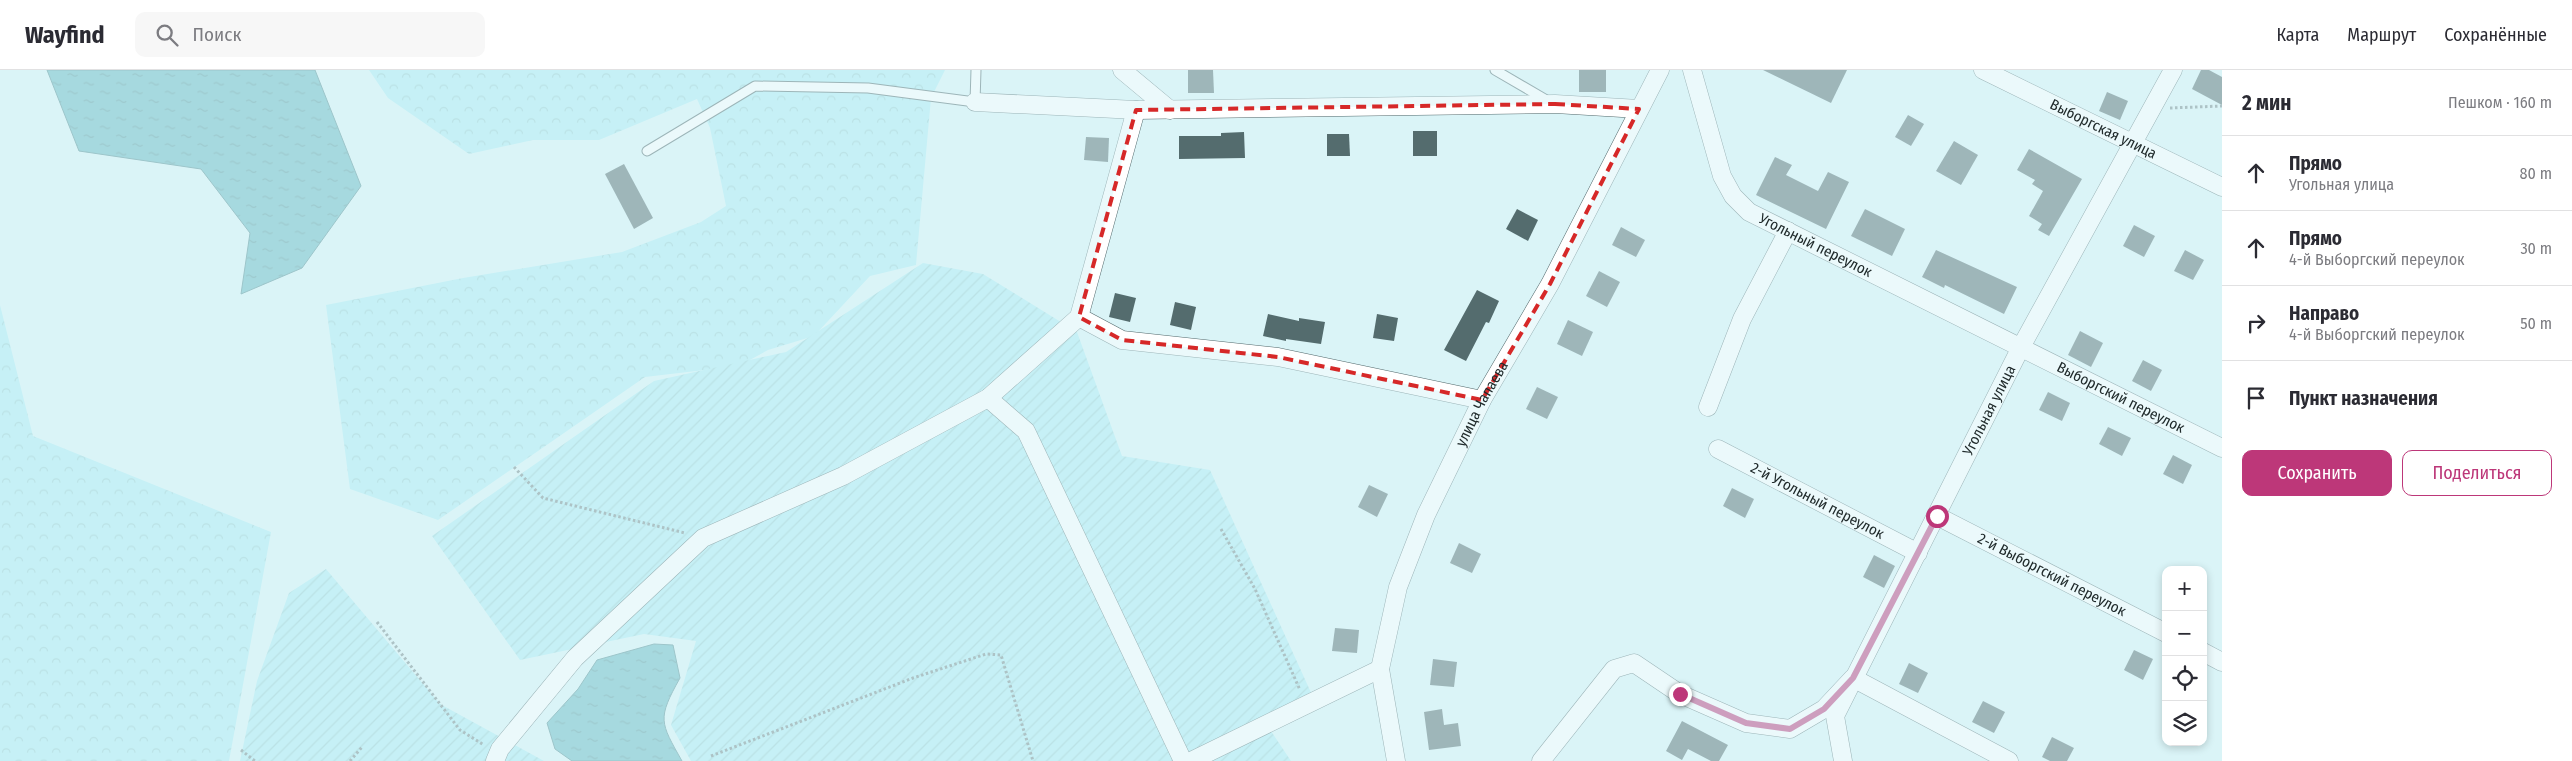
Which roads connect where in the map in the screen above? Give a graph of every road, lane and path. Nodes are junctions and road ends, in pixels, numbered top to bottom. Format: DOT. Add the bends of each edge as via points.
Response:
graph roads {
  1 [pos="976,70"];
  2 [pos="1122,70"];
  3 [pos="1495,70"];
  4 [pos="1660,70"];
  5 [pos="1692,70"];
  6 [pos="1983,70"];
  7 [pos="2173,70"];
  8 [pos="975,102"];
  9 [pos="1555,104"];
  10 [pos="2222,106"];
  11 [pos="2153,108"];
  12 [pos="1640,109"];
  13 [pos="1136,110"];
  14 [pos="1170,110"];
  15 [pos="2134,144"];
  16 [pos="647,151"];
  17 [pos="2222,187"];
  18 [pos="1788,231"];
  19 [pos="1079,317"];
  20 [pos="2021,347"];
  21 [pos="988,398"];
  22 [pos="1482,400"];
  23 [pos="1708,407"];
  24 [pos="2222,448"];
  25 [pos="1718,449"];
  26 [pos="514,467"];
  27 [pos="1937,516"];
  28 [pos="1221,529"];
  29 [pos="703,538"];
  30 [pos="1918,553"];
  31 [pos="376,622"];
  32 [pos="2162,631"];
  33 [pos="2207,654"];
  34 [pos="2222,662"];
  35 [pos="1380,669"];
  36 [pos="1853,678"];
  37 [pos="1306,705"];
  38 [pos="362,747"];
  39 [pos="241,750"];
  40 [pos="711,756"];
  41 [pos="496,757"];
  42 [pos="255,761"];
  43 [pos="350,761"];
  44 [pos="1033,761"];
  45 [pos="1183,761"];
  46 [pos="1191,761"];
  47 [pos="1396,761"];
  48 [pos="1541,761"];
  49 [pos="1843,761"];
  50 [pos="2009,761"];
  1 -- 8 [label="lane"];
  2 -- 14 [label="street"];
  3 -- 9 [label="lane"];
  4 -- 12 [label="street, улица Чапаева"];
  5 -- 18 [label="street, Угольный переулок" via="1727,187 1749,212"];
  6 -- 15 [label="street, Выборгская улица"];
  7 -- 11 [label="street, Угольная улица"];
  8 -- 13 [label="street"];
  8 -- 16 [label="lane" via="868,88 755,86"];
  9 -- 12 [label="street"];
  9 -- 14 [label="street"];
  10 -- 11 [label="path"];
  11 -- 15 [label="street, Угольная улица"];
  12 -- 22 [label="street, улица Чапаева" via="1550,284"];
  13 -- 14 [label="street"];
  13 -- 19 [label="street"];
  15 -- 17 [label="street, Выборгская улица"];
  15 -- 20 [label="street, Угольная улица"];
  18 -- 20 [label="street, Угольный переулок"];
  18 -- 23 [label="street" via="1742,319"];
  19 -- 21 [label="street"];
  19 -- 22 [label="street" via="1122,340 1278,357"];
  20 -- 24 [label="street, Выборгский переулок"];
  20 -- 27 [label="street, Угольная улица"];
  21 -- 29 [label="street" via="843,476"];
  21 -- 45 [label="street" via="1026,431"];
  22 -- 35 [label="street, улица Чапаева" via="1426,515 1398,587"];
  25 -- 30 [label="street, 2-й Угольный переулок"];
  26 -- 29 [label="path" via="542,498"];
  27 -- 30 [label="street, Угольная улица"];
  27 -- 32 [label="street, 2-й Выборгский переулок"];
  28 -- 37 [label="path" via="1255,589"];
  29 -- 41 [label="street" via="575,658"];
  30 -- 36 [label="street, Угольная улица"];
  31 -- 41 [label="path" via="460,730"];
  33 -- 34 [label="street"];
  35 -- 37 [label="street"];
  35 -- 47 [label="street, улица Чапаева"];
  36 -- 48 [label="street" via="1824,709 1790,729 1746,723 1680,694 1634,663 1614,669"];
  36 -- 49 [label="street, Угольная улица" via="1834,716"];
  36 -- 50 [label="street"];
  37 -- 46 [label="street"];
  38 -- 43 [label="path"];
  39 -- 42 [label="path"];
  40 -- 44 [label="path" via="913,678 986,654 1001,655"];
}
